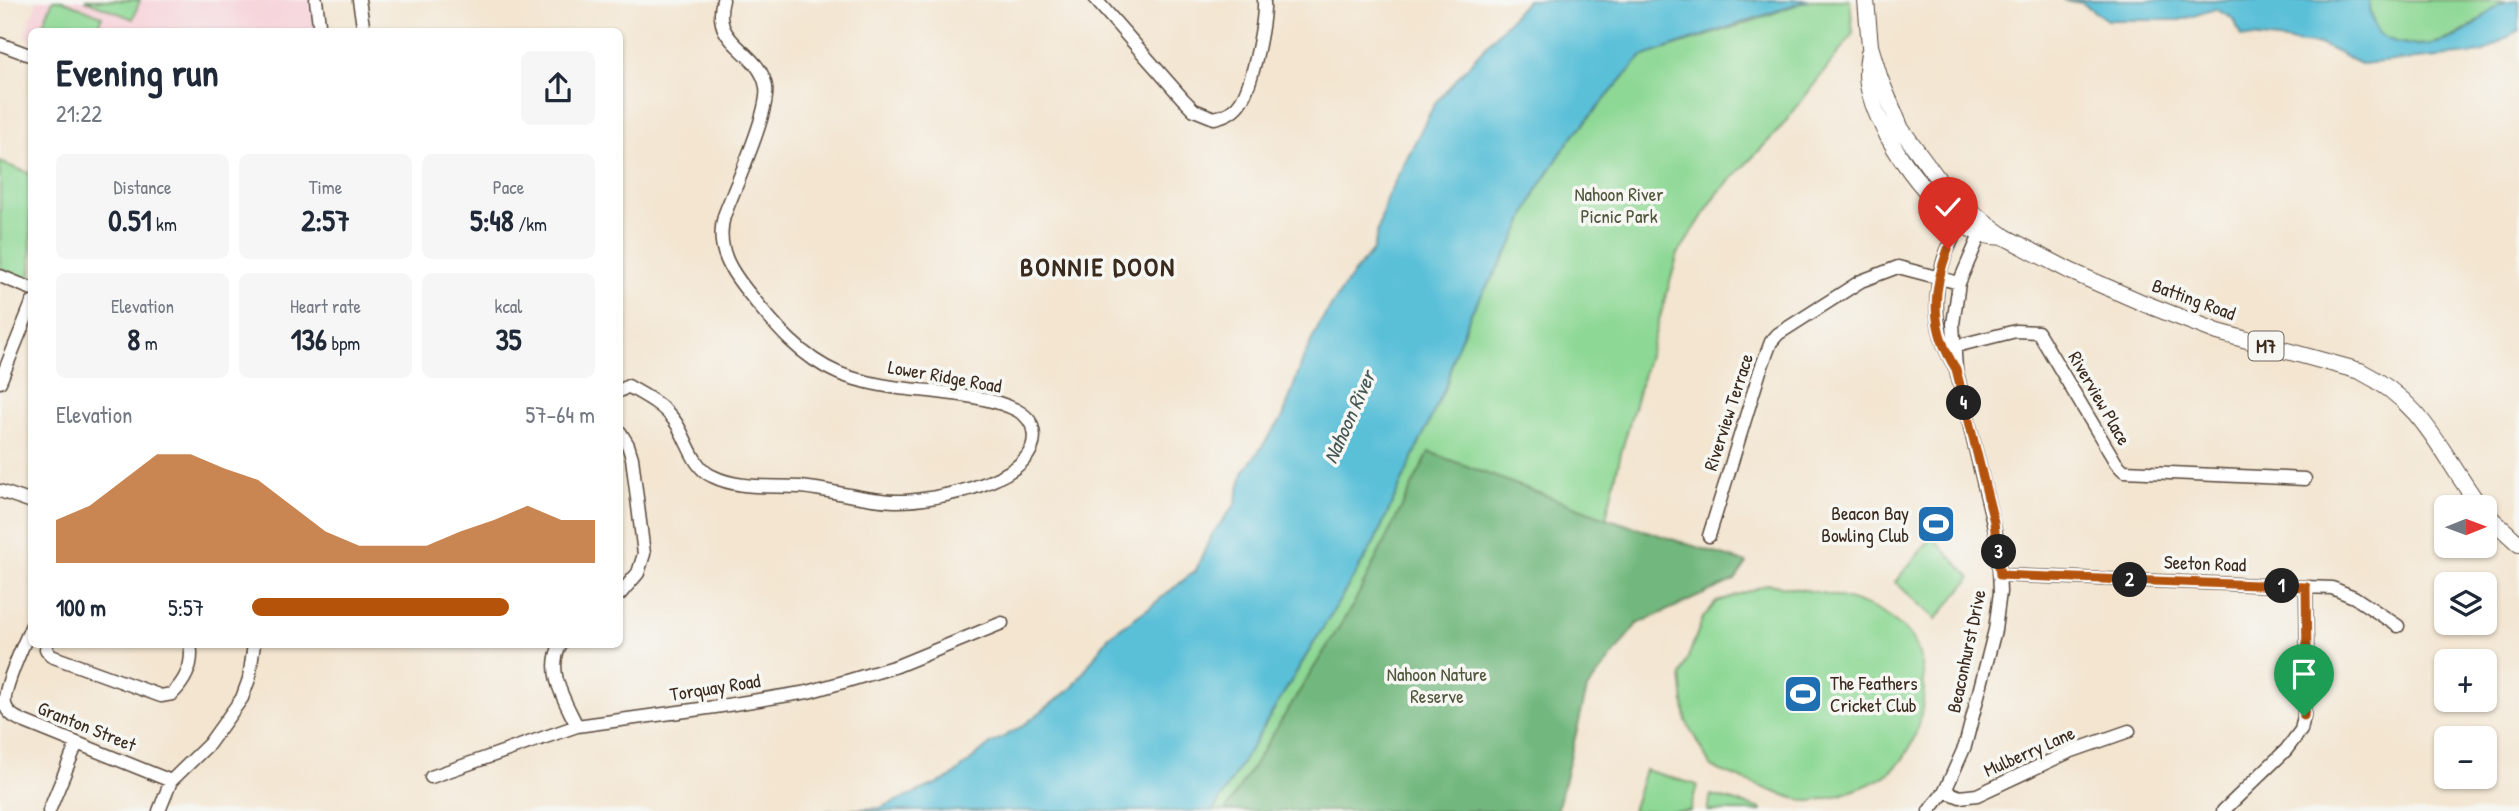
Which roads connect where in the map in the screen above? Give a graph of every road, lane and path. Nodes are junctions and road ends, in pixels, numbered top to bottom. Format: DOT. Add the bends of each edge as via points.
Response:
graph roads {
  1 [pos="316,0"];
  2 [pos="359,0"];
  3 [pos="723,0"];
  4 [pos="1096,0"];
  5 [pos="1264,0"];
  6 [pos="1866,5"];
  7 [pos="320,28"];
  8 [pos="363,28"];
  9 [pos="0,44"];
  10 [pos="28,54"];
  11 [pos="1966,217"];
  12 [pos="1983,228"];
  13 [pos="0,276"];
  14 [pos="1938,277"];
  15 [pos="1959,283"];
  16 [pos="28,287"];
  17 [pos="28,313"];
  18 [pos="1956,346"];
  19 [pos="1956,369"];
  20 [pos="0,382"];
  21 [pos="623,386"];
  22 [pos="623,437"];
  23 [pos="2305,478"];
  24 [pos="0,491"];
  25 [pos="2472,495"];
  26 [pos="28,501"];
  27 [pos="2497,524"];
  28 [pos="1709,536"];
  29 [pos="2519,544"];
  30 [pos="2000,575"];
  31 [pos="2306,587"];
  32 [pos="623,590"];
  33 [pos="1002,623"];
  34 [pos="2398,626"];
  35 [pos="28,635"];
  36 [pos="46,648"];
  37 [pos="191,648"];
  38 [pos="253,648"];
  39 [pos="560,648"];
  40 [pos="577,726"];
  41 [pos="2129,731"];
  42 [pos="77,743"];
  43 [pos="431,777"];
  44 [pos="171,781"];
  45 [pos="1945,791"];
  46 [pos="48,811"];
  47 [pos="159,811"];
  48 [pos="1929,811"];
  49 [pos="2223,811"];
  1 -- 7 [label="street"];
  2 -- 8 [label="street"];
  3 -- 21 [label="street, Lower Ridge Road" via="720,20 724,33 757,66 766,90 761,119 722,225 723,254 738,279 780,331 820,365 868,382 1003,404 1032,426 1032,448 1024,461 1000,478 909,500 744,485 707,473 667,412"];
  4 -- 5 [label="street" via="1194,110 1214,118 1234,110 1242,100 1263,27"];
  6 -- 11 [label="main road, Batting Road / M7" via="1870,46 1901,129"];
  9 -- 10 [label="street"];
  11 -- 12 [label="main road, Batting Road / M7"];
  11 -- 14 [label="street, Beaconhurst Drive"];
  12 -- 15 [label="street, Beaconhurst Drive"];
  12 -- 25 [label="main road, Batting Road / M7" via="2070,271 2206,328 2375,379 2424,422"];
  13 -- 16 [label="street"];
  14 -- 15 [label="street, Riverview Terrace"];
  14 -- 19 [label="street, Beaconhurst Drive" via="1939,333"];
  14 -- 28 [label="street, Riverview Terrace" via="1898,267 1889,270 1853,285 1778,334 1760,371"];
  15 -- 18 [label="street, Beaconhurst Drive" via="1954,310"];
  17 -- 20 [label="street"];
  18 -- 19 [label="street, Beaconhurst Drive"];
  18 -- 23 [label="street, Riverview Place" via="2016,331 2038,332 2116,463 2128,473"];
  19 -- 30 [label="street, Beaconhurst Drive" via="1994,522"];
  22 -- 32 [label="street" via="632,457 645,550 638,573"];
  24 -- 26 [label="street"];
  27 -- 29 [label="main road"];
  30 -- 31 [label="street, Seeton Road"];
  30 -- 45 [label="street, Beaconhurst Drive" via="1995,630 1981,687 1965,746"];
  31 -- 34 [label="street, Seeton Road" via="2339,590"];
  31 -- 49 [label="street" via="2301,730"];
  33 -- 40 [label="street, Torquay Road" via="897,666 808,692"];
  35 -- 42 [label="street, Granton Street" via="5,693 5,707 16,718"];
  36 -- 37 [label="street" via="51,656 161,696 172,694 186,676"];
  38 -- 44 [label="street" via="242,698 209,744"];
  39 -- 40 [label="street" via="555,672"];
  40 -- 43 [label="street, Torquay Road"];
  41 -- 45 [label="street, Mulberry Lane" via="2069,752 1977,795 1960,797"];
  42 -- 44 [label="street, Granton Street"];
  42 -- 46 [label="street"];
  44 -- 47 [label="street"];
  45 -- 48 [label="street, Beaconhurst Drive"];
}
